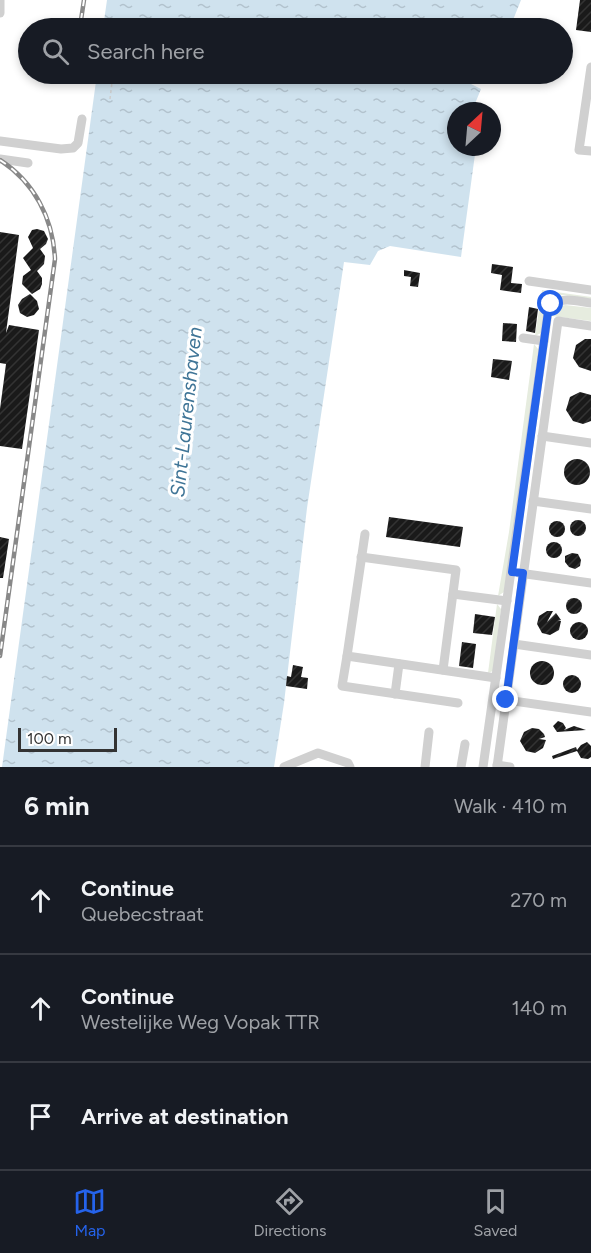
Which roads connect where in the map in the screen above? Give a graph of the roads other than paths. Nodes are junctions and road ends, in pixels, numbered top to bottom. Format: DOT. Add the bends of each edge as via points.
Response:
graph roads {
  1 [pos="0,0"];
  2 [pos="0,13"];
  3 [pos="591,67"];
  4 [pos="82,119"];
  5 [pos="0,141"];
  6 [pos="591,151"];
  7 [pos="0,159"];
  8 [pos="28,163"];
  9 [pos="529,281"];
  10 [pos="591,290"];
  11 [pos="591,303"];
  12 [pos="591,326"];
  13 [pos="523,338"];
  14 [pos="544,341"];
  15 [pos="542,436"];
  16 [pos="591,443"];
  17 [pos="533,501"];
  18 [pos="591,509"];
  19 [pos="365,534"];
  20 [pos="361,557"];
  21 [pos="512,572"];
  22 [pos="523,573"];
  23 [pos="591,583"];
  24 [pos="453,594"];
  25 [pos="507,601"];
  26 [pos="514,644"];
  27 [pos="347,656"];
  28 [pos="591,656"];
  29 [pos="399,664"];
  30 [pos="443,670"];
  31 [pos="496,678"];
  32 [pos="395,694"];
  33 [pos="506,700"];
  34 [pos="458,704"];
  35 [pos="591,712"];
  36 [pos="429,732"];
  37 [pos="465,744"];
  38 [pos="497,766"];
  39 [pos="284,767"];
  40 [pos="350,767"];
  41 [pos="425,767"];
  42 [pos="461,767"];
  43 [pos="483,767"];
  44 [pos="510,767"];
  1 -- 2 [label="street"];
  3 -- 6 [label="street" via="579,150"];
  4 -- 5 [label="street" via="78,143 73,148"];
  7 -- 8 [label="street"];
  9 -- 10 [label="street"];
  11 -- 14 [label="street" via="567,300 551,304"];
  12 -- 15 [label="street" via="558,321"];
  13 -- 14 [label="street"];
  14 -- 21 [label="street"];
  15 -- 16 [label="street"];
  15 -- 17 [label="street"];
  17 -- 18 [label="street"];
  17 -- 22 [label="street"];
  19 -- 20 [label="street"];
  20 -- 24 [label="street" via="456,570"];
  20 -- 27 [label="street"];
  21 -- 22 [label="street"];
  21 -- 25 [label="street"];
  22 -- 23 [label="street"];
  22 -- 26 [label="street"];
  24 -- 25 [label="street"];
  24 -- 30 [label="street"];
  25 -- 31 [label="street"];
  26 -- 28 [label="street"];
  26 -- 33 [label="street"];
  27 -- 29 [label="street"];
  27 -- 32 [label="street" via="342,686"];
  29 -- 30 [label="street"];
  29 -- 32 [label="street"];
  30 -- 31 [label="street"];
  31 -- 43 [label="street"];
  32 -- 34 [label="street"];
  33 -- 35 [label="street"];
  33 -- 38 [label="street"];
  36 -- 41 [label="street"];
  37 -- 42 [label="street"];
  38 -- 44 [label="street"];
  39 -- 40 [label="street" via="318,753"];
}
